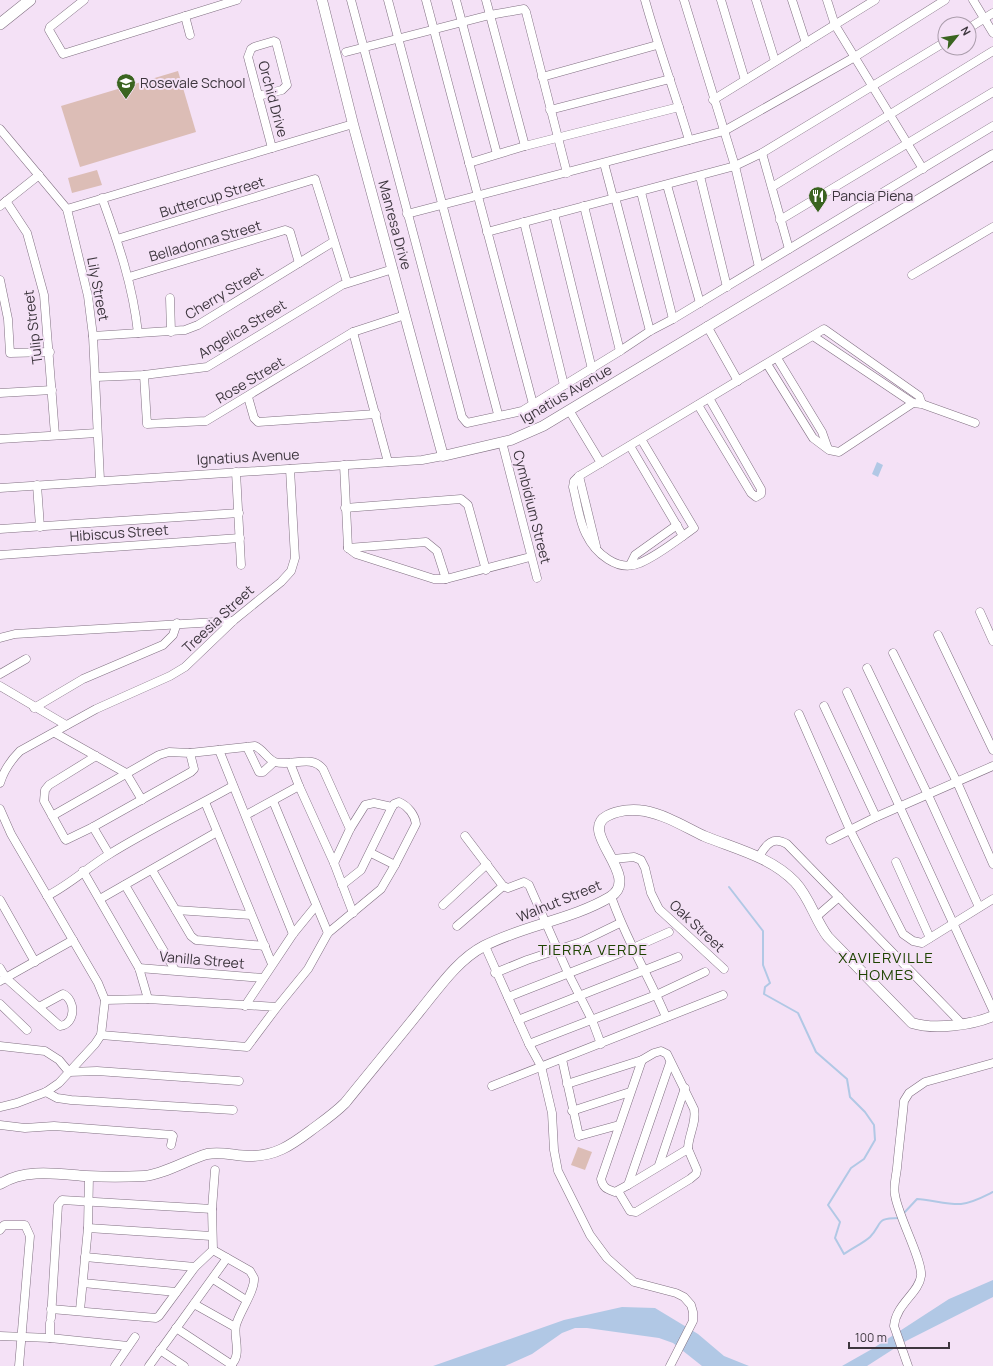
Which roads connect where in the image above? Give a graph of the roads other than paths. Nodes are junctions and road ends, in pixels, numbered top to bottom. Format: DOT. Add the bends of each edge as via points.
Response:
graph roads {
  1 [pos="30,0"];
  2 [pos="84,0"];
  3 [pos="237,0"];
  4 [pos="322,0"];
  5 [pos="351,0"];
  6 [pos="388,0"];
  7 [pos="426,0"];
  8 [pos="456,0"];
  9 [pos="486,0"];
  10 [pos="645,0"];
  11 [pos="684,0"];
  12 [pos="721,0"];
  13 [pos="756,0"];
  14 [pos="792,0"];
  15 [pos="827,0"];
  16 [pos="875,0"];
  17 [pos="944,0"];
  18 [pos="973,0"];
  19 [pos="864,3"];
  20 [pos="993,13"];
  21 [pos="490,15"];
  22 [pos="184,16"];
  23 [pos="985,18"];
  24 [pos="462,22"];
  25 [pos="977,23"];
  26 [pos="0,24"];
  27 [pos="835,25"];
  28 [pos="434,30"];
  29 [pos="993,33"];
  30 [pos="190,35"];
  31 [pos="399,39"];
  32 [pos="806,43"];
  33 [pos="657,45"];
  34 [pos="937,47"];
  35 [pos="363,48"];
  36 [pos="993,51"];
  37 [pos="346,52"];
  38 [pos="853,58"];
  39 [pos="775,62"];
  40 [pos="542,77"];
  41 [pos="670,79"];
  42 [pos="744,80"];
  43 [pos="871,87"];
  44 [pos="993,92"];
  45 [pos="258,96"];
  46 [pos="714,100"];
  47 [pos="679,107"];
  48 [pos="550,110"];
  49 [pos="889,116"];
  50 [pos="353,124"];
  51 [pos="993,126"];
  52 [pos="0,129"];
  53 [pos="724,131"];
  54 [pos="557,139"];
  55 [pos="689,140"];
  56 [pos="907,144"];
  57 [pos="525,146"];
  58 [pos="272,148"];
  59 [pos="762,153"];
  60 [pos="497,154"];
  61 [pos="993,156"];
  62 [pos="469,163"];
  63 [pos="604,163"];
  64 [pos="735,166"];
  65 [pos="923,169"];
  66 [pos="567,173"];
  67 [pos="38,175"];
  68 [pos="700,176"];
  69 [pos="667,185"];
  70 [pos="772,187"];
  71 [pos="641,192"];
  72 [pos="477,196"];
  73 [pos="614,197"];
  74 [pos="102,198"];
  75 [pos="3,203"];
  76 [pos="443,206"];
  77 [pos="584,206"];
  78 [pos="67,209"];
  79 [pos="407,214"];
  80 [pos="554,214"];
  81 [pos="780,220"];
  82 [pos="524,222"];
  83 [pos="993,227"];
  84 [pos="487,232"];
  85 [pos="117,239"];
  86 [pos="333,242"];
  87 [pos="789,249"];
  88 [pos="299,262"];
  89 [pos="759,267"];
  90 [pos="392,269"];
  91 [pos="912,275"];
  92 [pos="128,277"];
  93 [pos="0,280"];
  94 [pos="347,282"];
  95 [pos="727,287"];
  96 [pos="170,298"];
  97 [pos="700,303"];
  98 [pos="405,315"];
  99 [pos="673,319"];
  100 [pos="707,326"];
  101 [pos="650,331"];
  102 [pos="171,332"];
  103 [pos="353,332"];
  104 [pos="138,333"];
  105 [pos="93,336"];
  106 [pos="813,336"];
  107 [pos="620,351"];
  108 [pos="50,352"];
  109 [pos="777,358"];
  110 [pos="767,364"];
  111 [pos="592,369"];
  112 [pos="144,375"];
  113 [pos="96,377"];
  114 [pos="738,381"];
  115 [pos="564,385"];
  116 [pos="52,390"];
  117 [pos="0,393"];
  118 [pos="248,398"];
  119 [pos="709,398"];
  120 [pos="913,403"];
  121 [pos="533,404"];
  122 [pos="922,404"];
  123 [pos="698,405"];
  124 [pos="569,410"];
  125 [pos="376,414"];
  126 [pos="498,414"];
  127 [pos="975,423"];
  128 [pos="98,433"];
  129 [pos="55,435"];
  130 [pos="0,439"];
  131 [pos="641,440"];
  132 [pos="502,442"];
  133 [pos="630,446"];
  134 [pos="829,450"];
  135 [pos="443,456"];
  136 [pos="388,462"];
  137 [pos="601,463"];
  138 [pos="344,464"];
  139 [pos="290,469"];
  140 [pos="236,472"];
  141 [pos="100,480"];
  142 [pos="38,485"];
  143 [pos="0,488"];
  144 [pos="345,508"];
  145 [pos="239,513"];
  146 [pos="677,525"];
  147 [pos="40,527"];
  148 [pos="0,529"];
  149 [pos="683,536"];
  150 [pos="240,538"];
  151 [pos="348,548"];
  152 [pos="0,554"];
  153 [pos="530,557"];
  154 [pos="241,565"];
  155 [pos="630,565"];
  156 [pos="486,570"];
  157 [pos="536,578"];
  158 [pos="446,579"];
  159 [pos="980,612"];
  160 [pos="233,621"];
  161 [pos="177,623"];
  162 [pos="938,635"];
  163 [pos="0,638"];
  164 [pos="993,641"];
  165 [pos="893,653"];
  166 [pos="26,659"];
  167 [pos="867,668"];
  168 [pos="0,674"];
  169 [pos="0,686"];
  170 [pos="847,692"];
  171 [pos="824,706"];
  172 [pos="34,708"];
  173 [pos="799,714"];
  174 [pos="66,725"];
  175 [pos="55,733"];
  176 [pos="247,747"];
  177 [pos="220,750"];
  178 [pos="993,750"];
  179 [pos="190,753"];
  180 [pos="96,756"];
  181 [pos="274,762"];
  182 [pos="290,763"];
  183 [pos="993,766"];
  184 [pos="1,773"];
  185 [pos="126,773"];
  186 [pos="957,782"];
  187 [pos="0,783"];
  188 [pos="233,786"];
  189 [pos="299,786"];
  190 [pos="928,795"];
  191 [pos="142,800"];
  192 [pos="273,800"];
  193 [pos="205,802"];
  194 [pos="900,806"];
  195 [pos="392,807"];
  196 [pos="0,809"];
  197 [pos="246,815"];
  198 [pos="52,816"];
  199 [pos="876,817"];
  200 [pos="93,827"];
  201 [pos="350,829"];
  202 [pos="850,830"];
  203 [pos="217,832"];
  204 [pos="465,836"];
  205 [pos="830,840"];
  206 [pos="371,853"];
  207 [pos="109,854"];
  208 [pos="759,857"];
  209 [pos="613,859"];
  210 [pos="896,862"];
  211 [pos="334,863"];
  212 [pos="487,864"];
  213 [pos="993,864"];
  214 [pos="395,866"];
  215 [pos="152,870"];
  216 [pos="83,871"];
  217 [pos="126,885"];
  218 [pos="342,885"];
  219 [pos="503,886"];
  220 [pos="47,896"];
  221 [pos="611,896"];
  222 [pos="839,897"];
  223 [pos="993,898"];
  224 [pos="100,899"];
  225 [pos="0,900"];
  226 [pos="443,905"];
  227 [pos="315,907"];
  228 [pos="978,907"];
  229 [pos="176,910"];
  230 [pos="353,913"];
  231 [pos="251,915"];
  232 [pos="816,917"];
  233 [pos="620,923"];
  234 [pos="954,923"];
  235 [pos="547,924"];
  236 [pos="457,926"];
  237 [pos="669,932"];
  238 [pos="328,933"];
  239 [pos="293,934"];
  240 [pos="930,938"];
  241 [pos="73,940"];
  242 [pos="265,946"];
  243 [pos="485,946"];
  244 [pos="633,948"];
  245 [pos="557,949"];
  246 [pos="678,957"];
  247 [pos="35,962"];
  248 [pos="272,964"];
  249 [pos="0,968"];
  250 [pos="139,968"];
  251 [pos="724,969"];
  252 [pos="175,970"];
  253 [pos="644,971"];
  254 [pos="705,972"];
  255 [pos="495,973"];
  256 [pos="568,973"];
  257 [pos="263,978"];
  258 [pos="3,980"];
  259 [pos="656,995"];
  260 [pos="723,995"];
  261 [pos="508,996"];
  262 [pos="579,996"];
  263 [pos="148,999"];
  264 [pos="105,1000"];
  265 [pos="0,1004"];
  266 [pos="245,1006"];
  267 [pos="39,1007"];
  268 [pos="277,1007"];
  269 [pos="993,1010"];
  270 [pos="993,1016"];
  271 [pos="666,1017"];
  272 [pos="518,1020"];
  273 [pos="592,1020"];
  274 [pos="962,1024"];
  275 [pos="27,1030"];
  276 [pos="101,1035"];
  277 [pos="528,1044"];
  278 [pos="601,1044"];
  279 [pos="0,1046"];
  280 [pos="562,1059"];
  281 [pos="642,1060"];
  282 [pos="670,1063"];
  283 [pos="993,1063"];
  284 [pos="541,1066"];
  285 [pos="69,1072"];
  286 [pos="239,1081"];
  287 [pos="567,1084"];
  288 [pos="492,1086"];
  289 [pos="685,1088"];
  290 [pos="46,1092"];
  291 [pos="630,1092"];
  292 [pos="0,1107"];
  293 [pos="233,1110"];
  294 [pos="572,1111"];
  295 [pos="0,1125"];
  296 [pos="620,1126"];
  297 [pos="171,1145"];
  298 [pos="688,1149"];
  299 [pos="659,1165"];
  300 [pos="215,1170"];
  301 [pos="89,1176"];
  302 [pos="0,1184"];
  303 [pos="628,1184"];
  304 [pos="618,1191"];
  305 [pos="88,1201"];
  306 [pos="212,1209"];
  307 [pos="88,1228"];
  308 [pos="0,1230"];
  309 [pos="211,1236"];
  310 [pos="213,1250"];
  311 [pos="85,1257"];
  312 [pos="227,1258"];
  313 [pos="195,1267"];
  314 [pos="213,1279"];
  315 [pos="84,1283"];
  316 [pos="176,1292"];
  317 [pos="246,1300"];
  318 [pos="194,1304"];
  319 [pos="51,1309"];
  320 [pos="80,1310"];
  321 [pos="235,1327"];
  322 [pos="176,1328"];
  323 [pos="0,1336"];
  324 [pos="135,1337"];
  325 [pos="22,1338"];
  326 [pos="50,1338"];
  327 [pos="128,1346"];
  328 [pos="160,1350"];
  329 [pos="19,1366"];
  330 [pos="22,1366"];
  331 [pos="115,1366"];
  332 [pos="148,1366"];
  333 [pos="184,1366"];
  334 [pos="231,1366"];
  335 [pos="670,1366"];
  336 [pos="908,1366"];
  1 -- 26 [label="main road"];
  2 -- 22 [label="street" via="50,27 49,30 63,54"];
  3 -- 22 [label="street"];
  4 -- 50 [label="street, Manresa Drive"];
  5 -- 35 [label="street"];
  6 -- 31 [label="street"];
  7 -- 28 [label="street"];
  8 -- 24 [label="street"];
  9 -- 21 [label="street"];
  10 -- 33 [label="street"];
  11 -- 46 [label="street"];
  12 -- 42 [label="street"];
  13 -- 39 [label="street"];
  14 -- 32 [label="street"];
  15 -- 27 [label="street"];
  16 -- 19 [label="street"];
  17 -- 38 [label="street"];
  18 -- 23 [label="street"];
  19 -- 27 [label="street"];
  20 -- 23 [label="street"];
  21 -- 24 [label="street"];
  21 -- 40 [label="street" via="522,8 525,10"];
  21 -- 57 [label="street"];
  22 -- 30 [label="street"];
  23 -- 25 [label="street"];
  23 -- 29 [label="street"];
  24 -- 28 [label="street"];
  24 -- 60 [label="street"];
  27 -- 32 [label="street"];
  27 -- 38 [label="street"];
  28 -- 31 [label="street"];
  28 -- 62 [label="street"];
  31 -- 35 [label="street"];
  31 -- 76 [label="street"];
  32 -- 39 [label="street"];
  33 -- 40 [label="street"];
  33 -- 41 [label="street"];
  34 -- 43 [label="street"];
  35 -- 37 [label="street"];
  35 -- 79 [label="street"];
  36 -- 49 [label="street"];
  38 -- 43 [label="street"];
  38 -- 53 [label="street"];
  39 -- 42 [label="street"];
  40 -- 48 [label="street"];
  41 -- 47 [label="street"];
  41 -- 48 [label="street"];
  42 -- 46 [label="street"];
  43 -- 49 [label="street"];
  43 -- 59 [label="street"];
  44 -- 56 [label="street"];
  45 -- 45 [label="street, Orchid Drive" via="282,90 287,85 274,41 256,45 248,57"];
  45 -- 58 [label="street, Orchid Drive"];
  46 -- 53 [label="street"];
  47 -- 54 [label="street"];
  47 -- 55 [label="street"];
  48 -- 54 [label="street"];
  49 -- 56 [label="street"];
  49 -- 70 [label="street"];
  50 -- 58 [label="street"];
  50 -- 90 [label="street, Manresa Drive"];
  51 -- 65 [label="street"];
  52 -- 67 [label="street, Lily Street"];
  53 -- 55 [label="street"];
  53 -- 64 [label="street"];
  54 -- 57 [label="street"];
  54 -- 66 [label="street"];
  55 -- 63 [label="street"];
  56 -- 65 [label="street"];
  56 -- 81 [label="street"];
  57 -- 60 [label="street"];
  58 -- 74 [label="street"];
  59 -- 64 [label="street"];
  59 -- 70 [label="street"];
  60 -- 62 [label="street"];
  61 -- 100 [label="street, Ignatius Avenue"];
  62 -- 72 [label="street"];
  63 -- 66 [label="street"];
  63 -- 73 [label="street"];
  64 -- 68 [label="street"];
  64 -- 89 [label="street"];
  65 -- 87 [label="street"];
  66 -- 72 [label="street"];
  67 -- 75 [label="street"];
  67 -- 78 [label="street, Lily Street"];
  68 -- 69 [label="street"];
  68 -- 95 [label="street"];
  69 -- 71 [label="street"];
  69 -- 97 [label="street"];
  70 -- 81 [label="street"];
  71 -- 73 [label="street"];
  71 -- 99 [label="street"];
  72 -- 76 [label="street"];
  72 -- 84 [label="street"];
  73 -- 77 [label="street"];
  73 -- 101 [label="street"];
  74 -- 78 [label="street"];
  74 -- 85 [label="street"];
  75 -- 108 [label="street, Tulip Street" via="27,233 44,295"];
  76 -- 79 [label="street"];
  76 -- 126 [label="street"];
  77 -- 80 [label="street"];
  77 -- 107 [label="street"];
  78 -- 105 [label="street, Lily Street" via="88,296"];
  79 -- 126 [label="street" via="463,420 467,422"];
  80 -- 82 [label="street"];
  80 -- 111 [label="street"];
  81 -- 87 [label="street"];
  82 -- 84 [label="street"];
  82 -- 115 [label="street"];
  83 -- 91 [label="street"];
  84 -- 121 [label="street"];
  85 -- 86 [label="street, Buttercup Street" via="315,179"];
  85 -- 92 [label="street"];
  86 -- 88 [label="street, Cherry Street"];
  86 -- 94 [label="street"];
  87 -- 89 [label="street"];
  88 -- 92 [label="street, Belladonna Street" via="288,230"];
  88 -- 102 [label="street, Cherry Street" via="198,325"];
  89 -- 95 [label="street"];
  90 -- 94 [label="street, Angelica Street"];
  90 -- 98 [label="street, Manresa Drive"];
  92 -- 104 [label="street" via="136,309"];
  93 -- 108 [label="street" via="7,309 10,353"];
  94 -- 112 [label="street, Angelica Street" via="207,367"];
  95 -- 97 [label="street"];
  96 -- 102 [label="street"];
  97 -- 99 [label="street"];
  98 -- 103 [label="street, Rose Street"];
  98 -- 135 [label="street, Manresa Drive"];
  99 -- 101 [label="street"];
  100 -- 114 [label="street"];
  100 -- 124 [label="street, Ignatius Avenue"];
  101 -- 107 [label="street"];
  102 -- 104 [label="street, Cherry Street"];
  103 -- 118 [label="street, Rose Street"];
  103 -- 125 [label="street"];
  104 -- 105 [label="street, Cherry Street"];
  105 -- 113 [label="street, Lily Street"];
  106 -- 109 [label="street"];
  106 -- 120 [label="street"];
  106 -- 122 [label="street" via="826,329 919,396"];
  107 -- 111 [label="street"];
  108 -- 116 [label="street, Tulip Street"];
  109 -- 110 [label="street"];
  109 -- 134 [label="street" via="822,432"];
  110 -- 114 [label="street"];
  110 -- 134 [label="street" via="813,438"];
  111 -- 115 [label="street"];
  112 -- 113 [label="street, Angelica Street"];
  112 -- 118 [label="street, Rose Street" via="147,424 206,425"];
  113 -- 128 [label="street, Lily Street"];
  114 -- 119 [label="street"];
  115 -- 121 [label="street"];
  116 -- 117 [label="street"];
  116 -- 129 [label="street, Tulip Street"];
  118 -- 125 [label="street" via="252,415 258,422"];
  119 -- 123 [label="street"];
  119 -- 123 [label="street" via="762,494 756,497 751,492"];
  120 -- 122 [label="street"];
  120 -- 134 [label="street" via="839,452"];
  121 -- 126 [label="street" via="514,413"];
  122 -- 127 [label="street"];
  123 -- 131 [label="street"];
  124 -- 132 [label="street, Ignatius Avenue" via="532,432"];
  124 -- 137 [label="street"];
  125 -- 136 [label="street"];
  128 -- 129 [label="street"];
  128 -- 141 [label="street, Lily Street"];
  129 -- 130 [label="street"];
  131 -- 133 [label="street"];
  131 -- 149 [label="street" via="694,528"];
  132 -- 135 [label="street, Ignatius Avenue"];
  132 -- 153 [label="street, Cymbidium Street"];
  133 -- 137 [label="street"];
  133 -- 146 [label="street"];
  135 -- 136 [label="street, Ignatius Avenue"];
  136 -- 138 [label="street, Ignatius Avenue"];
  137 -- 155 [label="street" via="574,481 573,487 585,533 597,549 614,563"];
  138 -- 139 [label="street, Ignatius Avenue"];
  138 -- 144 [label="street"];
  139 -- 140 [label="street, Ignatius Avenue"];
  139 -- 160 [label="street, Treesia Street" via="295,551 291,571"];
  140 -- 141 [label="street, Ignatius Avenue"];
  140 -- 145 [label="street"];
  141 -- 142 [label="street, Ignatius Avenue"];
  142 -- 143 [label="street, Ignatius Avenue"];
  142 -- 147 [label="street"];
  144 -- 151 [label="street"];
  144 -- 156 [label="street" via="461,499 468,505"];
  145 -- 147 [label="street"];
  145 -- 150 [label="street"];
  146 -- 149 [label="street"];
  146 -- 155 [label="street" via="635,554"];
  147 -- 148 [label="street"];
  149 -- 155 [label="street" via="639,564"];
  150 -- 152 [label="street, Hibiscus Street"];
  150 -- 154 [label="street"];
  151 -- 158 [label="street" via="354,553 434,579"];
  151 -- 158 [label="street" via="426,542 437,551"];
  153 -- 156 [label="street"];
  153 -- 157 [label="street, Cymbidium Street"];
  156 -- 158 [label="street"];
  159 -- 164 [label="street"];
  160 -- 161 [label="street"];
  160 -- 174 [label="street, Treesia Street" via="185,667"];
  161 -- 163 [label="street" via="15,634"];
  161 -- 172 [label="street" via="173,635 163,645 83,679"];
  162 -- 178 [label="street"];
  165 -- 186 [label="street"];
  166 -- 168 [label="street"];
  167 -- 190 [label="street"];
  169 -- 172 [label="street"];
  170 -- 194 [label="street"];
  171 -- 199 [label="street"];
  172 -- 174 [label="street"];
  173 -- 202 [label="street"];
  174 -- 175 [label="street, Treesia Street"];
  175 -- 180 [label="street"];
  175 -- 184 [label="street, Treesia Street" via="20,751"];
  176 -- 177 [label="street"];
  176 -- 181 [label="street" via="257,747"];
  176 -- 181 [label="street" via="259,772 263,772"];
  177 -- 179 [label="street"];
  177 -- 188 [label="street"];
  179 -- 185 [label="street" via="163,753"];
  179 -- 191 [label="street" via="193,771"];
  180 -- 185 [label="street"];
  180 -- 198 [label="street" via="45,790 44,800"];
  181 -- 182 [label="street"];
  182 -- 189 [label="street"];
  182 -- 201 [label="street" via="319,763"];
  183 -- 186 [label="street"];
  184 -- 187 [label="street, Treesia Street"];
  185 -- 191 [label="street"];
  185 -- 198 [label="street"];
  186 -- 190 [label="street"];
  186 -- 213 [label="street"];
  188 -- 193 [label="street"];
  188 -- 197 [label="street"];
  189 -- 192 [label="street"];
  189 -- 211 [label="street"];
  190 -- 194 [label="street"];
  190 -- 228 [label="street"];
  191 -- 200 [label="street"];
  192 -- 197 [label="street"];
  192 -- 227 [label="street"];
  193 -- 203 [label="street"];
  193 -- 207 [label="street"];
  194 -- 199 [label="street"];
  194 -- 234 [label="street"];
  195 -- 201 [label="street" via="374,803 365,805"];
  195 -- 206 [label="street"];
  195 -- 214 [label="street" via="397,802 404,804 415,818 416,824"];
  196 -- 220 [label="street" via="11,834"];
  197 -- 239 [label="street"];
  198 -- 200 [label="street" via="66,840"];
  199 -- 202 [label="street"];
  200 -- 207 [label="street"];
  201 -- 211 [label="street"];
  202 -- 205 [label="street"];
  202 -- 240 [label="street" via="901,932 912,941 922,943"];
  203 -- 215 [label="street"];
  203 -- 231 [label="street"];
  204 -- 212 [label="street"];
  206 -- 214 [label="street"];
  206 -- 218 [label="street" via="362,870"];
  207 -- 216 [label="street"];
  208 -- 209 [label="street, Walnut Street" via="660,815 637,810 619,811 606,816 600,822 598,831"];
  208 -- 222 [label="street" via="772,840 780,840"];
  208 -- 232 [label="street" via="796,882"];
  209 -- 221 [label="street, Walnut Street" via="619,876 618,886"];
  209 -- 251 [label="street, Oak Street" via="634,857 641,860 651,894 659,909"];
  210 -- 240 [label="street"];
  211 -- 218 [label="street"];
  212 -- 219 [label="street"];
  212 -- 226 [label="street"];
  214 -- 230 [label="street" via="381,889"];
  215 -- 217 [label="street"];
  215 -- 229 [label="street"];
  216 -- 220 [label="street"];
  216 -- 224 [label="street"];
  217 -- 224 [label="street"];
  217 -- 252 [label="street"];
  218 -- 230 [label="street"];
  219 -- 235 [label="street" via="508,888 527,882"];
  219 -- 236 [label="street"];
  220 -- 241 [label="street"];
  221 -- 233 [label="street"];
  221 -- 235 [label="street, Walnut Street"];
  222 -- 232 [label="street"];
  222 -- 274 [label="street"];
  223 -- 228 [label="street"];
  224 -- 250 [label="street"];
  225 -- 247 [label="street"];
  227 -- 238 [label="street"];
  227 -- 239 [label="street"];
  228 -- 234 [label="street"];
  229 -- 231 [label="street"];
  229 -- 242 [label="street" via="196,940"];
  230 -- 238 [label="street"];
  231 -- 242 [label="street"];
  232 -- 274 [label="street" via="828,937 912,1023 928,1026"];
  233 -- 244 [label="street"];
  233 -- 245 [label="street" via="581,942"];
  234 -- 240 [label="street"];
  234 -- 269 [label="street"];
  235 -- 243 [label="street, Walnut Street"];
  235 -- 245 [label="street"];
  237 -- 244 [label="street"];
  238 -- 268 [label="street" via="308,969"];
  239 -- 248 [label="street"];
  241 -- 247 [label="street"];
  241 -- 264 [label="street"];
  242 -- 248 [label="street"];
  243 -- 255 [label="street"];
  243 -- 301 [label="street, Walnut Street" via="467,958 443,983 345,1103 294,1144 279,1152 264,1155 232,1155 218,1152 146,1176"];
  244 -- 253 [label="street"];
  244 -- 256 [label="street"];
  245 -- 255 [label="street"];
  245 -- 256 [label="street"];
  246 -- 253 [label="street"];
  247 -- 258 [label="street"];
  248 -- 257 [label="street"];
  249 -- 258 [label="street"];
  250 -- 252 [label="street, Vanilla Street"];
  250 -- 263 [label="street"];
  252 -- 257 [label="street, Vanilla Street"];
  253 -- 259 [label="street"];
  253 -- 262 [label="street"];
  254 -- 259 [label="street"];
  255 -- 261 [label="street"];
  256 -- 261 [label="street"];
  256 -- 262 [label="street"];
  257 -- 266 [label="street"];
  258 -- 267 [label="street"];
  259 -- 271 [label="street"];
  259 -- 273 [label="street"];
  260 -- 271 [label="street"];
  261 -- 272 [label="street"];
  262 -- 272 [label="street"];
  262 -- 273 [label="street"];
  263 -- 264 [label="street"];
  263 -- 266 [label="street"];
  264 -- 276 [label="street"];
  265 -- 275 [label="street"];
  266 -- 268 [label="street"];
  267 -- 267 [label="street" via="63,994 68,996 72,1001 70,1022 60,1026"];
  268 -- 276 [label="street" via="248,1047"];
  270 -- 274 [label="street"];
  271 -- 278 [label="street"];
  272 -- 277 [label="street"];
  273 -- 277 [label="street"];
  273 -- 278 [label="street"];
  276 -- 285 [label="street"];
  277 -- 284 [label="street"];
  278 -- 280 [label="street"];
  279 -- 285 [label="street" via="45,1051 59,1060"];
  280 -- 284 [label="street"];
  280 -- 287 [label="street"];
  281 -- 282 [label="street" via="661,1051 666,1054"];
  281 -- 287 [label="street"];
  281 -- 291 [label="street"];
  282 -- 289 [label="street"];
  282 -- 303 [label="street"];
  283 -- 336 [label="street" via="925,1082 909,1092 904,1101 894,1194 922,1275 902,1304 894,1326"];
  284 -- 288 [label="street"];
  284 -- 335 [label="street" via="552,1112 558,1171 590,1235 607,1258 634,1282 676,1293 691,1305 692,1321"];
  285 -- 286 [label="street" via="97,1071"];
  285 -- 290 [label="street"];
  287 -- 294 [label="street"];
  289 -- 298 [label="street" via="695,1114"];
  289 -- 299 [label="street"];
  290 -- 292 [label="street"];
  290 -- 293 [label="street" via="57,1098 71,1100"];
  291 -- 294 [label="street"];
  291 -- 296 [label="street"];
  294 -- 296 [label="street" via="579,1136"];
  295 -- 297 [label="street" via="25,1128 54,1126 172,1135"];
  296 -- 304 [label="street" via="601,1179 602,1185 607,1189"];
  298 -- 299 [label="street"];
  298 -- 304 [label="street" via="697,1170 696,1174 684,1183 633,1212 626,1207"];
  299 -- 303 [label="street"];
  300 -- 306 [label="street"];
  301 -- 302 [label="street, Walnut Street" via="35,1173 6,1180"];
  301 -- 305 [label="street"];
  303 -- 304 [label="street"];
  305 -- 306 [label="street"];
  305 -- 307 [label="street"];
  305 -- 319 [label="street" via="62,1200 58,1204"];
  306 -- 309 [label="street"];
  307 -- 309 [label="street"];
  307 -- 311 [label="street"];
  308 -- 325 [label="street" via="4,1225 25,1225 30,1236"];
  309 -- 310 [label="street"];
  310 -- 312 [label="street"];
  310 -- 313 [label="street"];
  311 -- 313 [label="street"];
  311 -- 315 [label="street"];
  312 -- 314 [label="street"];
  312 -- 317 [label="street" via="253,1274 254,1281"];
  313 -- 316 [label="street"];
  314 -- 317 [label="street"];
  314 -- 318 [label="street"];
  315 -- 316 [label="street"];
  315 -- 320 [label="street"];
  316 -- 320 [label="street" via="156,1318"];
  317 -- 321 [label="street"];
  318 -- 321 [label="street"];
  318 -- 322 [label="street"];
  319 -- 320 [label="street"];
  319 -- 326 [label="street"];
  321 -- 334 [label="street" via="238,1349"];
  322 -- 328 [label="street"];
  322 -- 334 [label="street"];
  323 -- 325 [label="street"];
  324 -- 327 [label="street"];
  325 -- 326 [label="street"];
  325 -- 329 [label="street"];
  326 -- 327 [label="street"];
  327 -- 331 [label="street"];
  328 -- 332 [label="street"];
  328 -- 333 [label="street"];
  329 -- 330 [label="street"];
}
